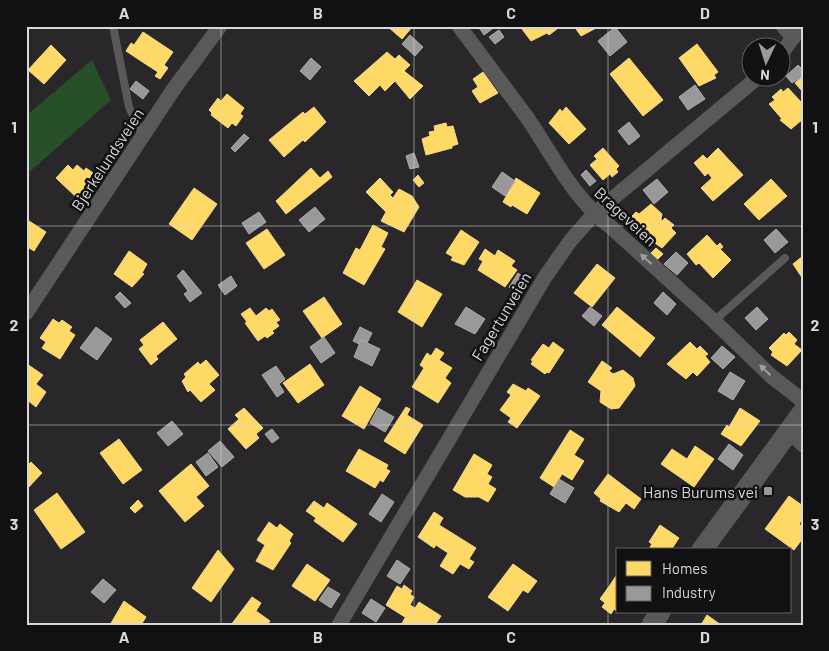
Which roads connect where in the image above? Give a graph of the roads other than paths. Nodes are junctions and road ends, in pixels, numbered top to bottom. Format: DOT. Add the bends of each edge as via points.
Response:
graph roads {
  1 [pos="113,26"];
  2 [pos="220,26"];
  3 [pos="459,26"];
  4 [pos="745,88"];
  5 [pos="143,136"];
  6 [pos="594,214"];
  7 [pos="785,258"];
  8 [pos="26,313"];
  9 [pos="714,321"];
  10 [pos="803,401"];
  11 [pos="803,412"];
  12 [pos="796,438"];
  13 [pos="704,548"];
  14 [pos="659,614"];
  15 [pos="339,625"];
  16 [pos="652,625"];
  1 -- 5 [label="lane" via="128,107"];
  2 -- 5 [label="street, Bjerkelundsveien"];
  3 -- 6 [label="street, Brageveien" via="526,117 562,174"];
  4 -- 6 [label="street, Fagertunveien"];
  5 -- 8 [label="street, Bjerkelundsveien"];
  9 -- 6 [label="street, Brageveien, one-way"];
  6 -- 15 [label="street, Fagertunveien" via="545,277"];
  7 -- 9 [label="lane"];
  10 -- 9 [label="street, Brageveien, one-way" via="771,376"];
  11 -- 12 [label="main road"];
  12 -- 13 [label="main road"];
  14 -- 16 [label="main road"];
}
